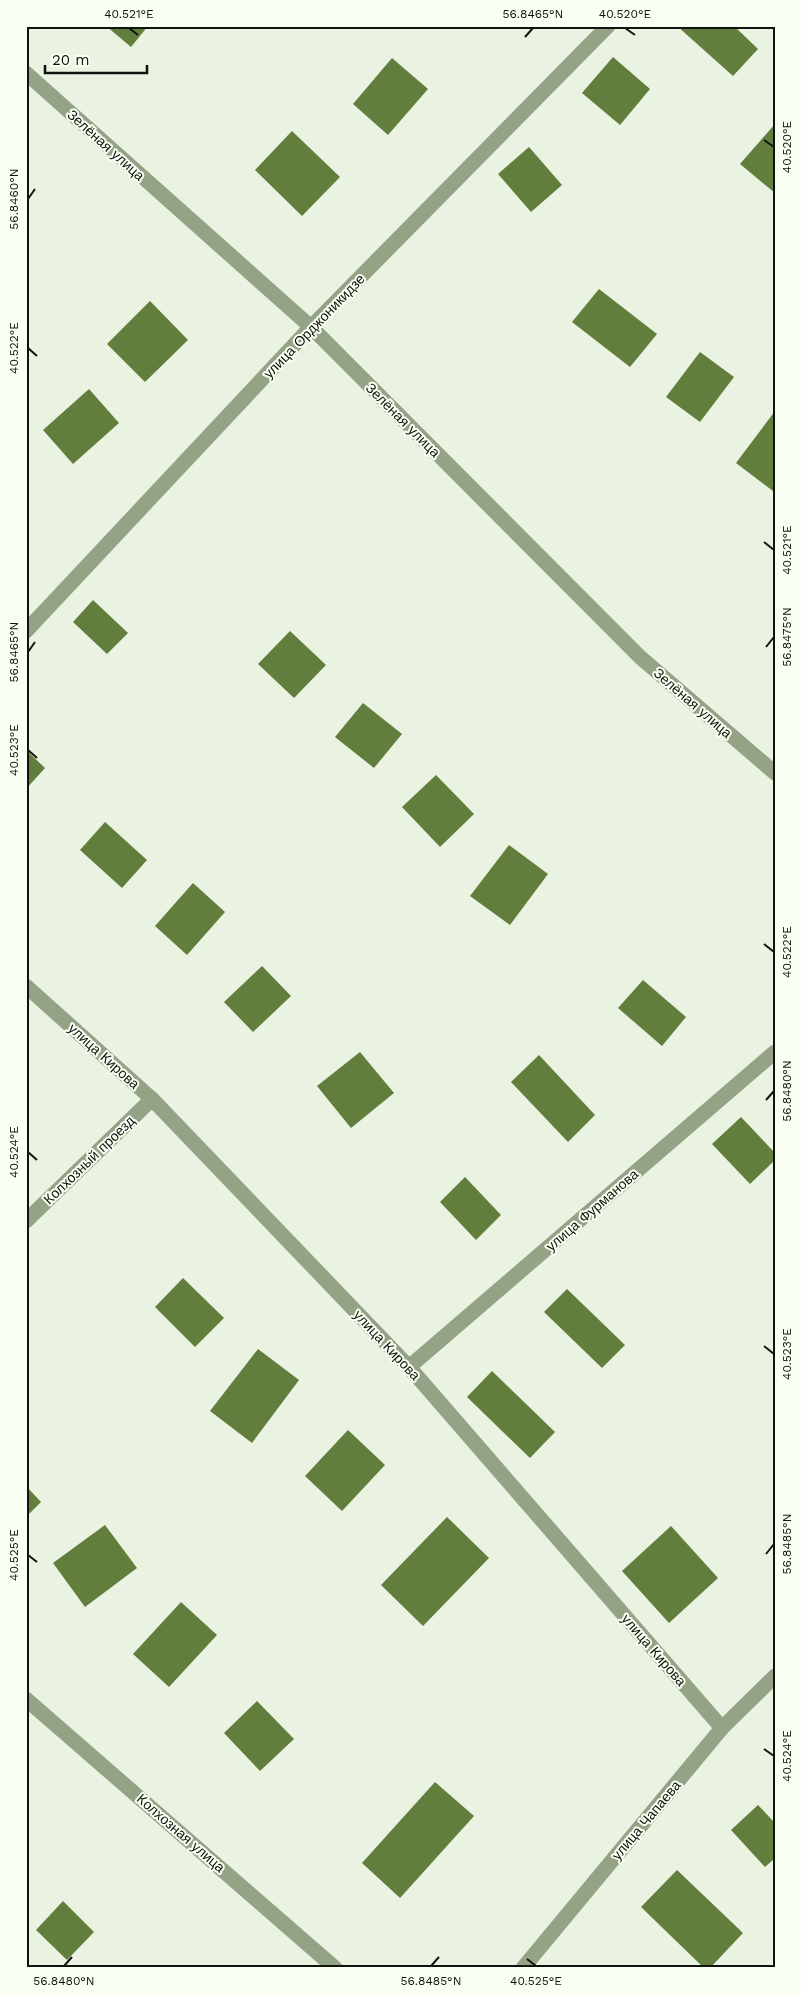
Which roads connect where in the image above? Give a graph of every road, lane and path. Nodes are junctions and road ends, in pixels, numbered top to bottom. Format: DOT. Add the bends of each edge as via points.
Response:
graph roads {
  1 [pos="608,26"];
  2 [pos="26,74"];
  3 [pos="311,328"];
  4 [pos="26,631"];
  5 [pos="775,773"];
  6 [pos="26,986"];
  7 [pos="775,1052"];
  8 [pos="152,1099"];
  9 [pos="26,1221"];
  10 [pos="409,1367"];
  11 [pos="775,1676"];
  12 [pos="26,1699"];
  13 [pos="722,1728"];
  14 [pos="335,1968"];
  15 [pos="523,1968"];
  1 -- 3 [label="street, улица Орджоникидзе"];
  2 -- 3 [label="street, Зелёная улица"];
  3 -- 4 [label="street, улица Орджоникидзе"];
  3 -- 5 [label="street, Зелёная улица" via="640,657"];
  6 -- 8 [label="street, улица Кирова"];
  7 -- 10 [label="street, улица Фурманова"];
  8 -- 9 [label="street, Колхозный проезд"];
  8 -- 10 [label="street, улица Кирова"];
  10 -- 13 [label="street, улица Кирова"];
  11 -- 13 [label="street, улица Чапаева"];
  12 -- 14 [label="street, Колхозная улица"];
  13 -- 15 [label="street, улица Чапаева"];
}
